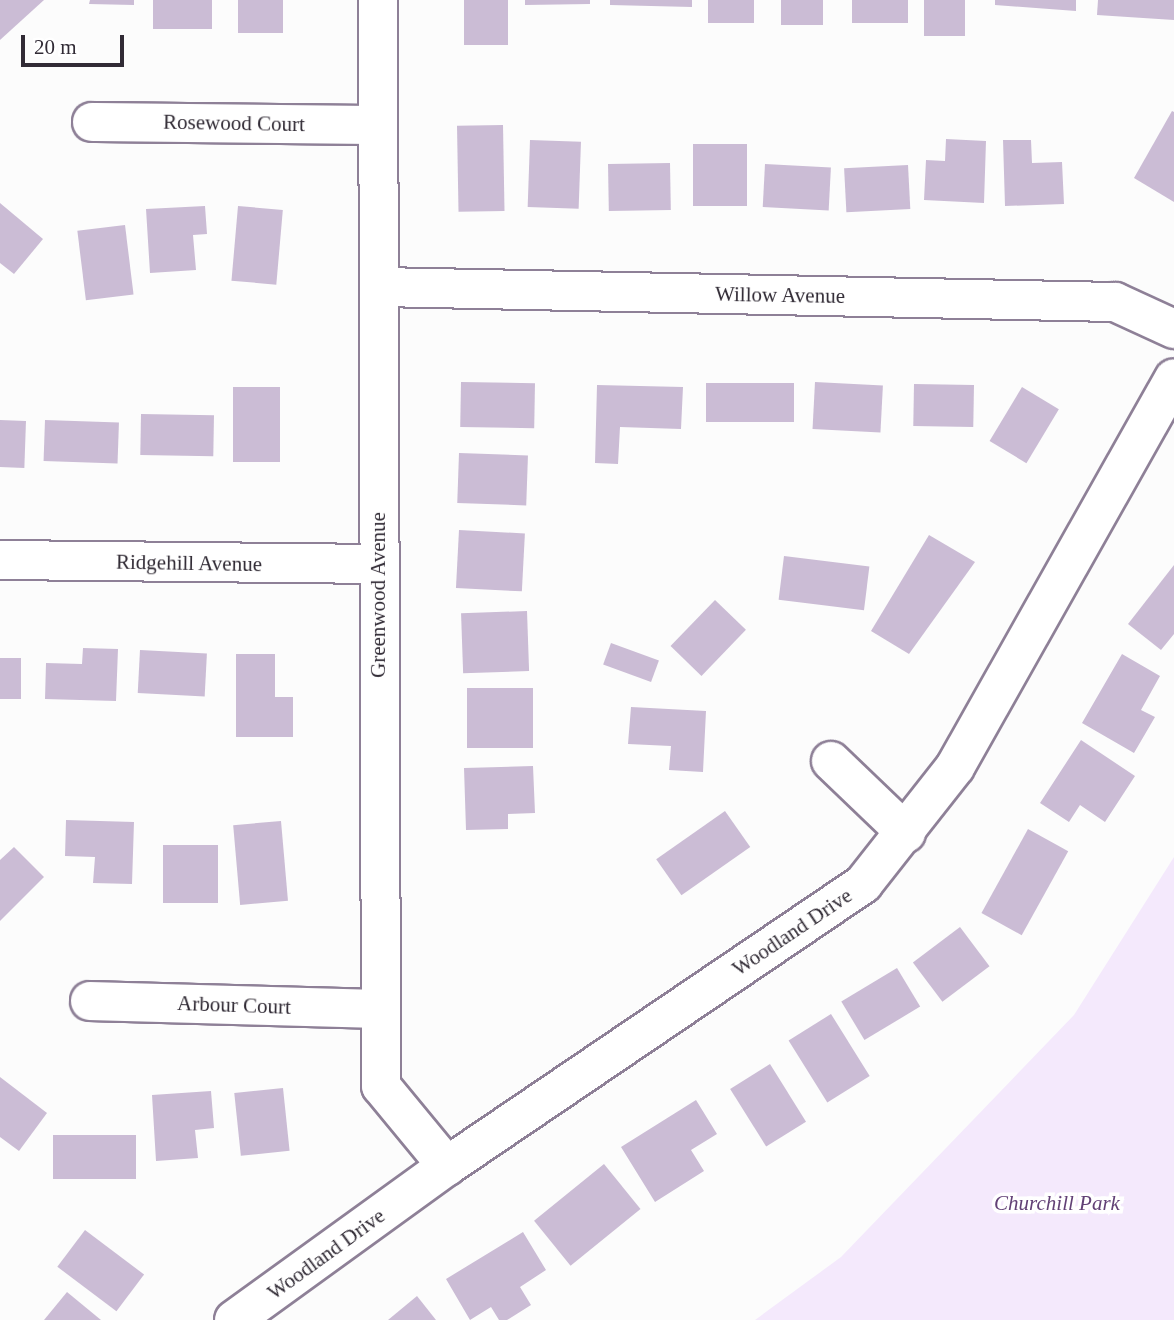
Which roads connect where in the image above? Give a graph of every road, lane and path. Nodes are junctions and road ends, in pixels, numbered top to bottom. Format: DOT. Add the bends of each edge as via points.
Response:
graph roads {
  1 [pos="378,0"];
  2 [pos="92,121"];
  3 [pos="376,125"];
  4 [pos="380,287"];
  5 [pos="1174,328"];
  6 [pos="1174,379"];
  7 [pos="0,560"];
  8 [pos="377,564"];
  9 [pos="831,761"];
  10 [pos="906,833"];
  11 [pos="90,1001"];
  12 [pos="378,1009"];
  13 [pos="447,1166"];
  14 [pos="234,1320"];
  1 -- 3 [label="street, Greenwood Avenue"];
  2 -- 3 [label="street, Rosewood Court"];
  3 -- 4 [label="street, Greenwood Avenue"];
  4 -- 5 [label="street, Willow Avenue" via="1115,302"];
  4 -- 8 [label="street, Greenwood Avenue"];
  6 -- 10 [label="street, Woodland Drive" via="955,767"];
  7 -- 8 [label="street, Ridgehill Avenue"];
  8 -- 12 [label="street, Greenwood Avenue"];
  9 -- 10 [label="street"];
  10 -- 13 [label="street, Woodland Drive" via="863,884"];
  11 -- 12 [label="street, Arbour Court"];
  12 -- 13 [label="street, Greenwood Avenue" via="381,1086"];
  13 -- 14 [label="street, Woodland Drive"];
}
